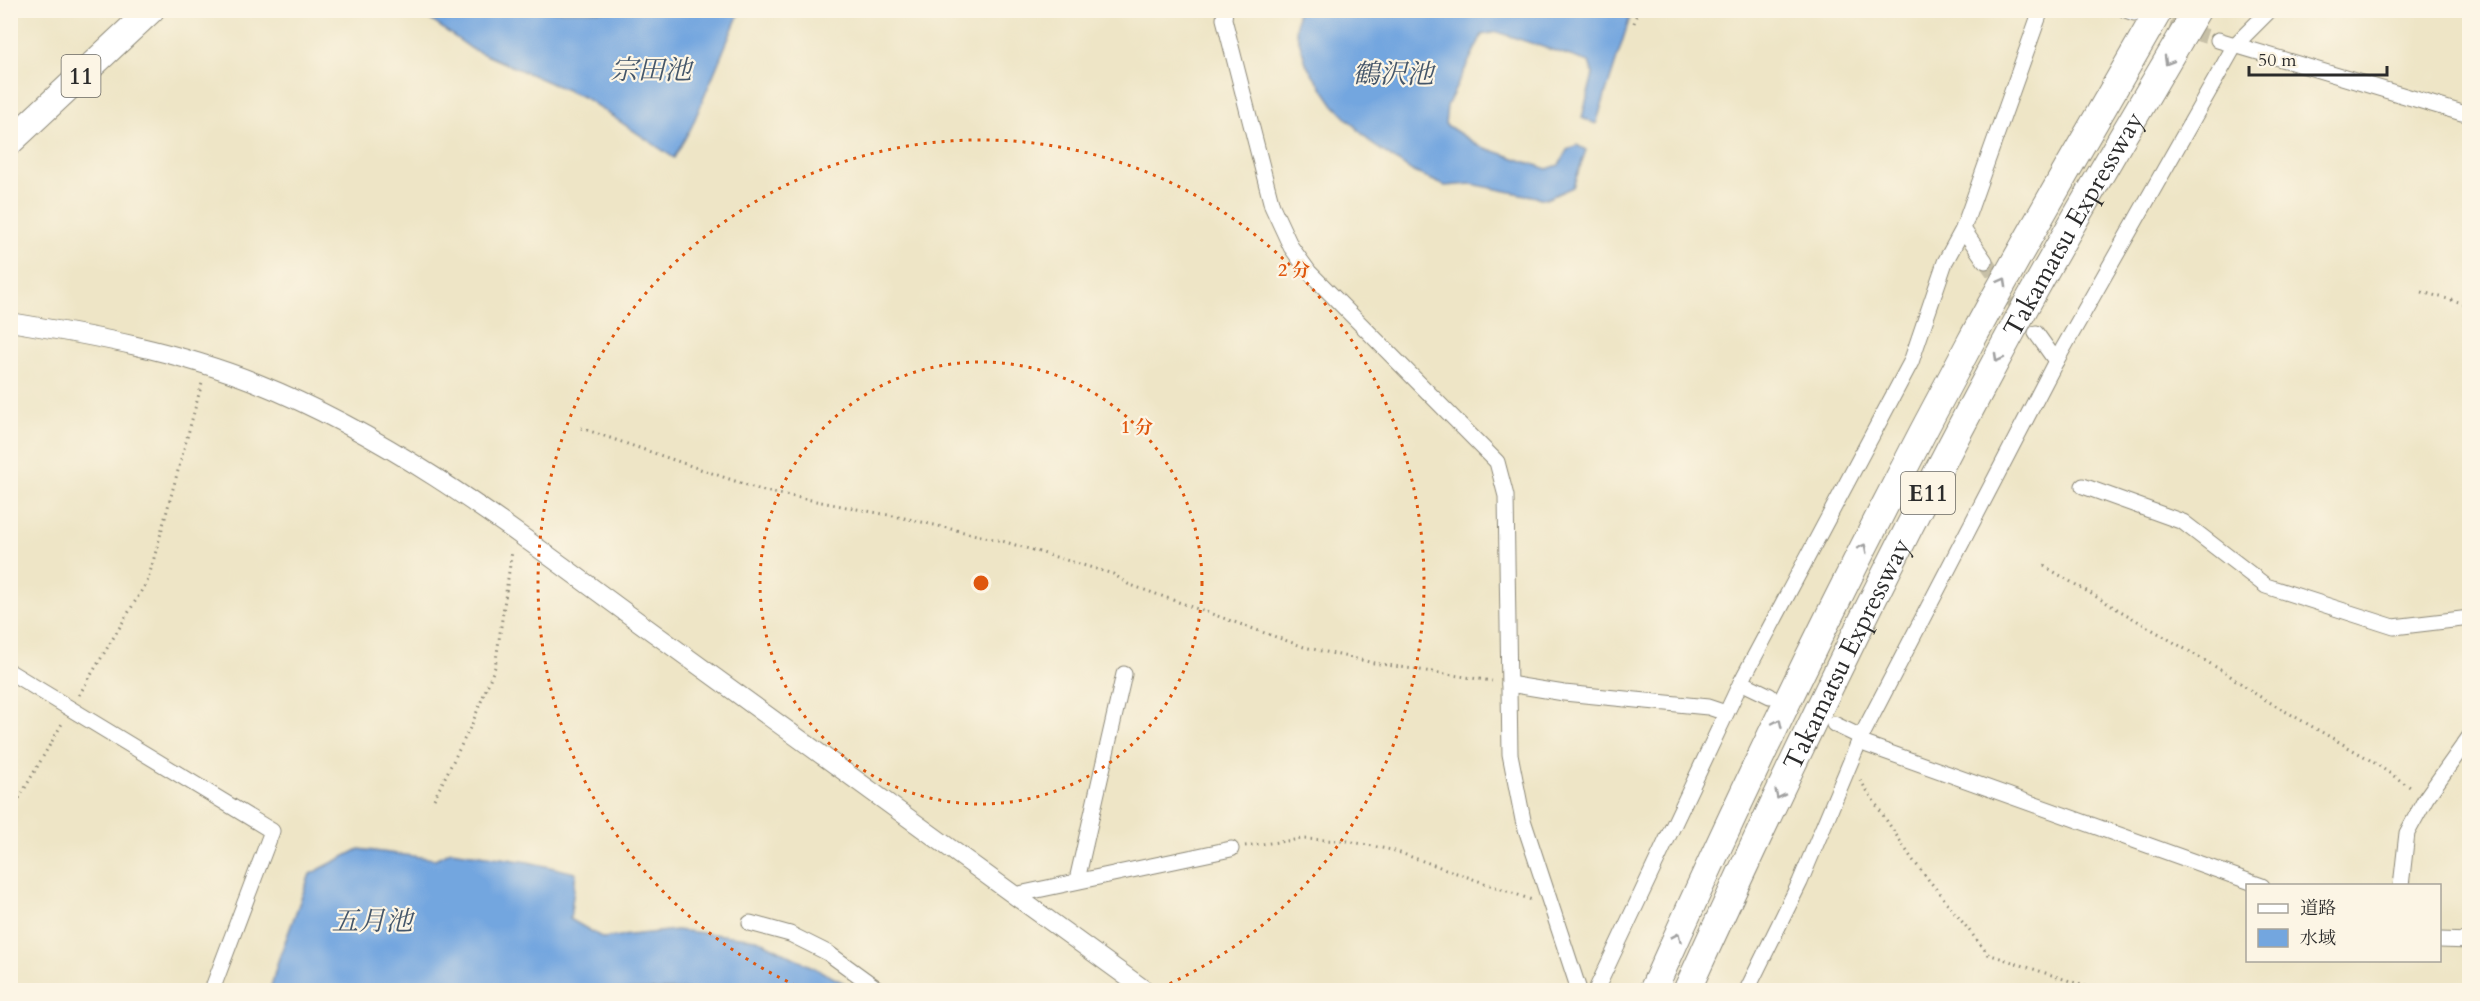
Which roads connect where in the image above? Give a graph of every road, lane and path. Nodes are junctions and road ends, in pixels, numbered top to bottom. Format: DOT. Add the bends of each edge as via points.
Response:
graph roads {
  1 [pos="151,10"];
  2 [pos="1225,10"];
  3 [pos="1638,10"];
  4 [pos="2041,10"];
  5 [pos="2197,10"];
  6 [pos="2270,10"];
  7 [pos="2139,11"];
  8 [pos="1634,23"];
  9 [pos="2218,40"];
  10 [pos="2235,45"];
  11 [pos="2462,112"];
  12 [pos="10,142"];
  13 [pos="1963,229"];
  14 [pos="1985,261"];
  15 [pos="2422,292"];
  16 [pos="2469,305"];
  17 [pos="10,322"];
  18 [pos="2036,333"];
  19 [pos="2056,361"];
  20 [pos="207,364"];
  21 [pos="581,428"];
  22 [pos="2083,486"];
  23 [pos="514,532"];
  24 [pos="2044,566"];
  25 [pos="2469,618"];
  26 [pos="10,672"];
  27 [pos="1124,674"];
  28 [pos="1741,682"];
  29 [pos="1509,684"];
  30 [pos="1770,696"];
  31 [pos="72,707"];
  32 [pos="1726,713"];
  33 [pos="1834,724"];
  34 [pos="2469,736"];
  35 [pos="1860,739"];
  36 [pos="1848,769"];
  37 [pos="2427,798"];
  38 [pos="434,799"];
  39 [pos="10,814"];
  40 [pos="1231,849"];
  41 [pos="1077,880"];
  42 [pos="2259,884"];
  43 [pos="2402,884"];
  44 [pos="1014,895"];
  45 [pos="1550,907"];
  46 [pos="750,923"];
  47 [pos="2441,940"];
  48 [pos="2469,940"];
  49 [pos="212,990"];
  50 [pos="879,990"];
  51 [pos="1145,990"];
  52 [pos="1579,990"];
  53 [pos="1596,990"];
  54 [pos="1653,990"];
  55 [pos="1687,990"];
  56 [pos="1747,990"];
  57 [pos="2097,990"];
  1 -- 12 [label="highway, 11"];
  2 -- 29 [label="street" via="1224,19 1272,206 1291,247 1309,272 1497,462 1506,496"];
  3 -- 8 [label="path"];
  4 -- 13 [label="street"];
  5 -- 55 [label="highway, Takamatsu Expressway / E11, one-way" via="1990,372 1851,645"];
  6 -- 10 [label="street"];
  54 -- 7 [label="highway, Takamatsu Expressway / E11, one-way" via="1816,642 2010,271"];
  9 -- 10 [label="street"];
  10 -- 11 [label="street"];
  10 -- 19 [label="street"];
  13 -- 14 [label="street"];
  13 -- 28 [label="street" via="1946,262 1911,362"];
  15 -- 16 [label="path"];
  17 -- 20 [label="street" via="117,340"];
  18 -- 19 [label="street"];
  19 -- 35 [label="street"];
  20 -- 23 [label="street" via="351,426 402,455"];
  20 -- 31 [label="path" via="148,580"];
  21 -- 29 [label="path" via="764,491 909,519 1113,574 1128,584 1304,647 1374,663"];
  22 -- 25 [label="street" via="2183,522 2265,586 2394,627"];
  23 -- 38 [label="path" via="495,667 472,724"];
  23 -- 44 [label="street"];
  24 -- 37 [label="path" via="2367,758"];
  26 -- 31 [label="street"];
  27 -- 41 [label="street"];
  28 -- 30 [label="street"];
  28 -- 32 [label="street"];
  29 -- 32 [label="street" via="1708,707"];
  29 -- 45 [label="street" via="1510,754 1523,820"];
  31 -- 39 [label="path"];
  31 -- 49 [label="street" via="272,831"];
  32 -- 53 [label="street"];
  33 -- 35 [label="street"];
  34 -- 37 [label="street"];
  35 -- 36 [label="street"];
  35 -- 42 [label="street"];
  36 -- 56 [label="street" via="1800,882"];
  36 -- 57 [label="path" via="1863,783 1912,859 1988,954"];
  37 -- 43 [label="street" via="2407,833"];
  40 -- 41 [label="street"];
  40 -- 45 [label="path" via="1262,842 1348,841 1392,850"];
  41 -- 44 [label="street"];
  44 -- 51 [label="street"];
  45 -- 52 [label="street"];
  46 -- 50 [label="street" via="790,934 828,953"];
  47 -- 48 [label="street"];
}
